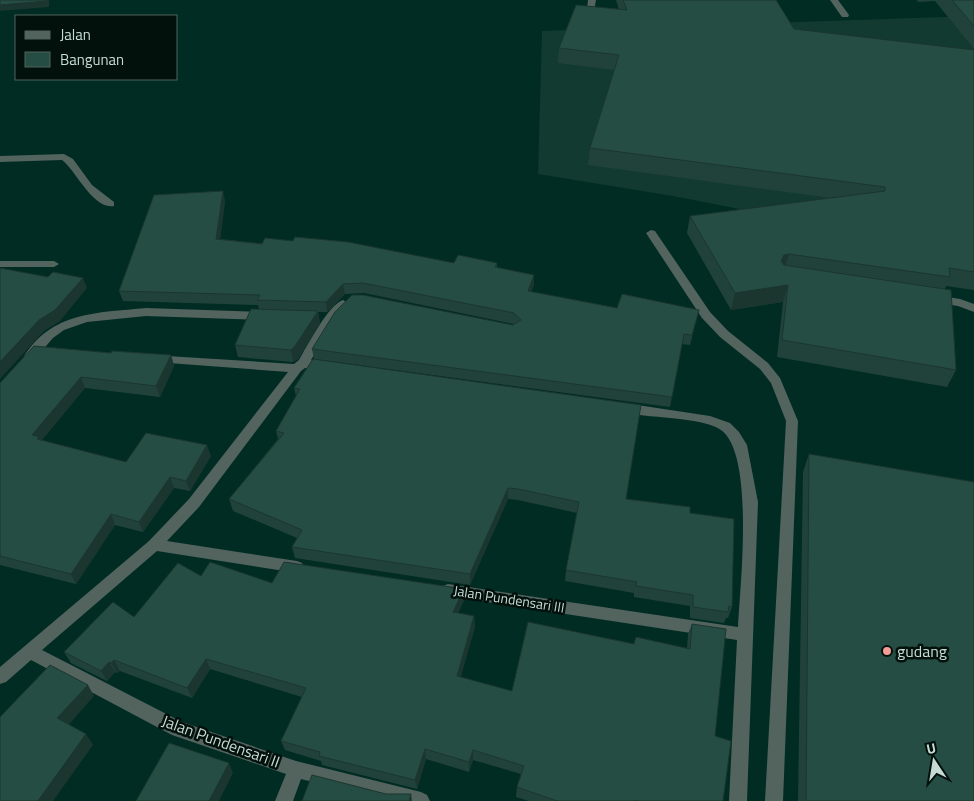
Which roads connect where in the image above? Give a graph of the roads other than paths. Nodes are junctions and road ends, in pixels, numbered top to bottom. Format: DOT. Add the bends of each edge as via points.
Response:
graph roads {
  1 [pos="834,0"];
  2 [pos="845,15"];
  3 [pos="0,159"];
  4 [pos="110,204"];
  5 [pos="651,233"];
  6 [pos="0,264"];
  7 [pos="54,264"];
  8 [pos="921,297"];
  9 [pos="353,298"];
  10 [pos="974,308"];
  11 [pos="273,316"];
  12 [pos="36,351"];
  13 [pos="55,352"];
  14 [pos="142,358"];
  15 [pos="300,365"];
  16 [pos="341,368"];
  17 [pos="18,370"];
  18 [pos="612,406"];
  19 [pos="154,545"];
  20 [pos="310,569"];
  21 [pos="436,588"];
  22 [pos="746,635"];
  23 [pos="31,652"];
  24 [pos="0,677"];
  25 [pos="296,769"];
  26 [pos="284,801"];
  27 [pos="421,801"];
  28 [pos="738,801"];
  29 [pos="774,801"];
  1 -- 2 [label="street"];
  3 -- 4 [label="street" via="64,157 88,187"];
  5 -- 29 [label="street" via="706,316 764,366 776,381 792,421"];
  6 -- 7 [label="street"];
  8 -- 10 [label="street" via="960,302"];
  9 -- 15 [label="street" via="326,318"];
  11 -- 12 [label="street" via="146,312 86,318 60,326"];
  12 -- 13 [label="street"];
  12 -- 17 [label="street"];
  14 -- 15 [label="street"];
  15 -- 16 [label="street"];
  15 -- 19 [label="street" via="194,502"];
  18 -- 22 [label="street" via="706,419 725,426 740,445 752,502"];
  19 -- 20 [label="street"];
  19 -- 23 [label="street"];
  21 -- 22 [label="street, Jalan Pundensari III"];
  22 -- 28 [label="street"];
  23 -- 24 [label="street"];
  23 -- 25 [label="street, Jalan Pundensari II" via="178,729"];
  25 -- 26 [label="street"];
  25 -- 27 [label="street, Jalan Pundensari II"];
}
